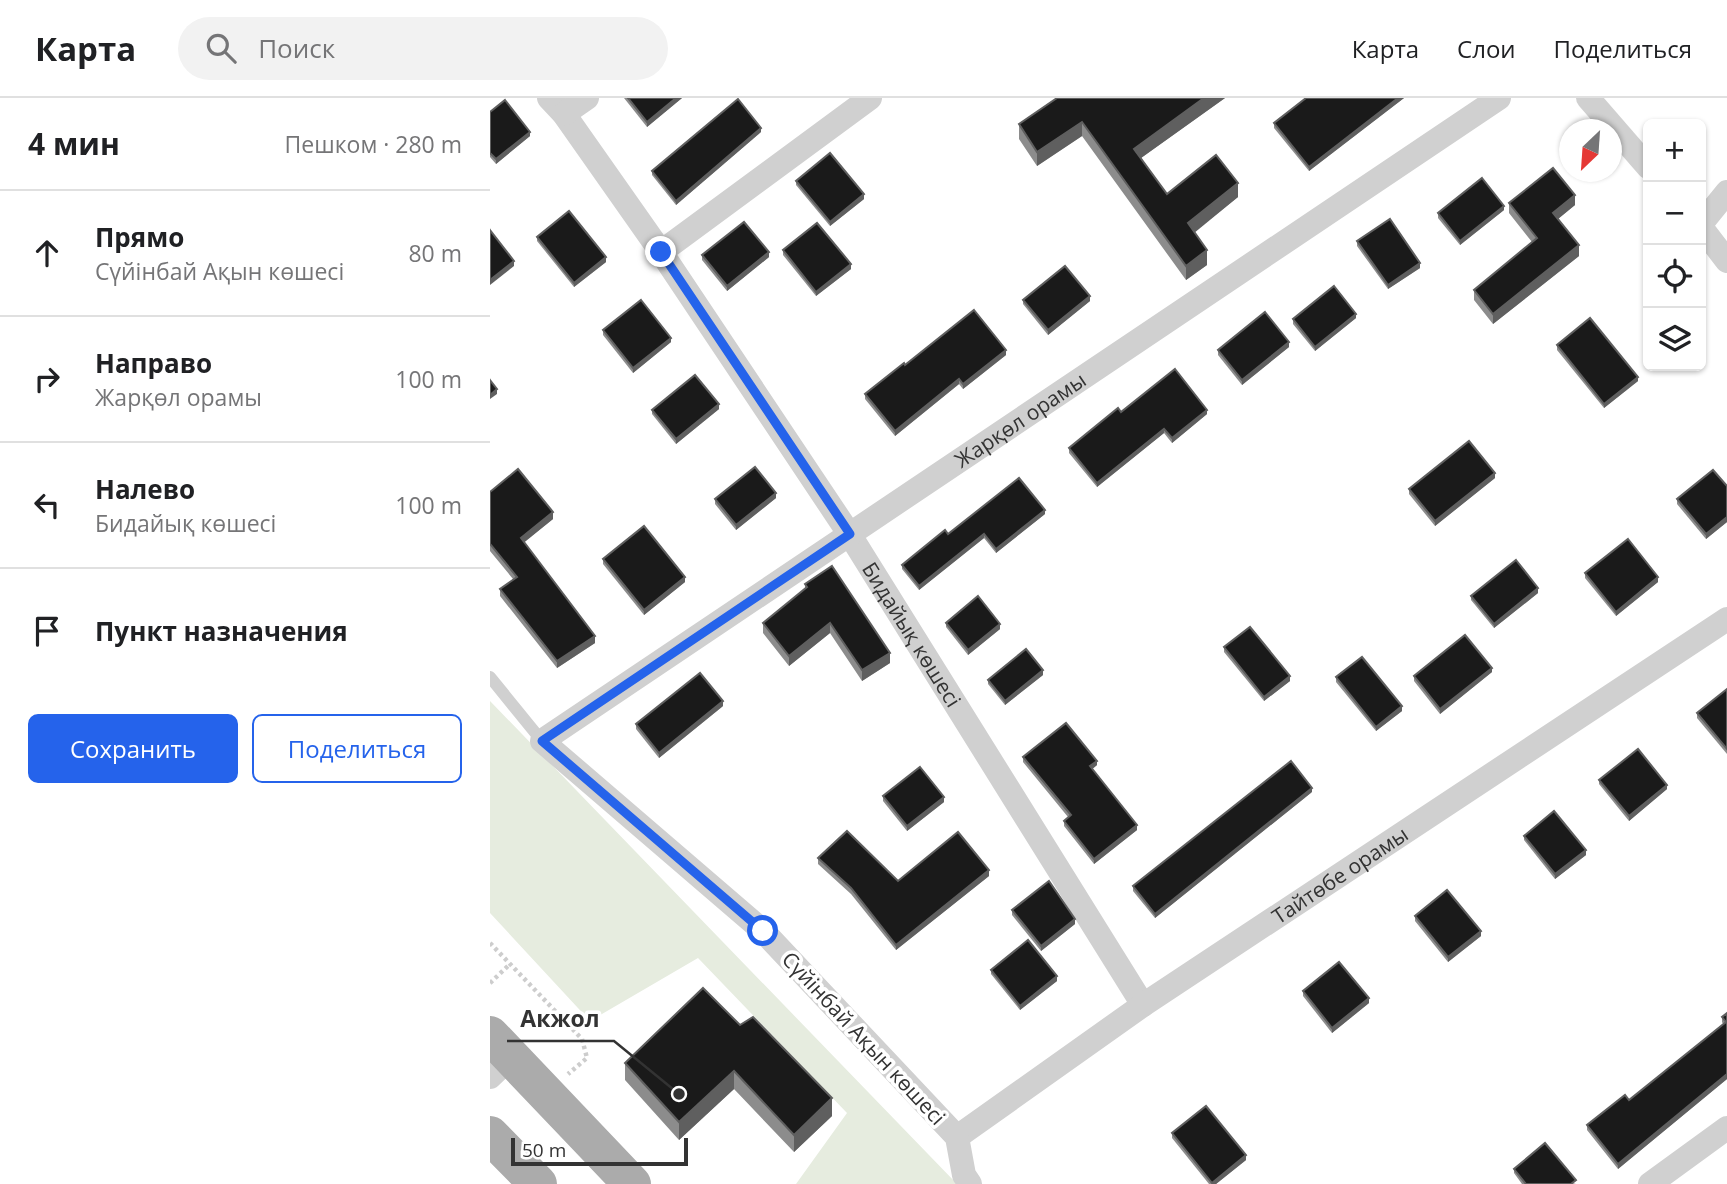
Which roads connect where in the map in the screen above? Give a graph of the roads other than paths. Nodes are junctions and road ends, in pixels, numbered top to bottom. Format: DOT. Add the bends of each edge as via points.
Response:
graph roads {
  1 [pos="587,98"];
  2 [pos="870,98"];
  3 [pos="1499,98"];
  4 [pos="1588,98"];
  5 [pos="557,106"];
  6 [pos="1643,161"];
  7 [pos="1727,192"];
  8 [pos="1706,219"];
  9 [pos="1706,232"];
  10 [pos="661,252"];
  11 [pos="1727,261"];
  12 [pos="850,534"];
  13 [pos="1727,619"];
  14 [pos="490,677"];
  15 [pos="542,741"];
  16 [pos="1143,1004"];
  17 [pos="497,1056"];
  18 [pos="1727,1128"];
  19 [pos="490,1135"];
  20 [pos="957,1137"];
  21 [pos="538,1184"];
  22 [pos="632,1184"];
  23 [pos="970,1184"];
  24 [pos="1650,1184"];
  1 -- 5 [label="street"];
  2 -- 10 [label="street"];
  3 -- 12 [label="street, Жарқөл орамы"];
  4 -- 6 [label="street"];
  5 -- 10 [label="street, Бидайық көшесі"];
  7 -- 8 [label="street"];
  9 -- 11 [label="street"];
  10 -- 12 [label="street, Бидайық көшесі"];
  12 -- 15 [label="street, Жарқөл орамы"];
  12 -- 16 [label="street, Бидайық көшесі"];
  13 -- 16 [label="street, Тайтөбе орамы"];
  14 -- 15 [label="lane"];
  15 -- 20 [label="street, Сүйінбай Ақын көшесі" via="763,931"];
  16 -- 20 [label="street, Тайтөбе орамы"];
  17 -- 22 [label="main road" via="544,1091"];
  18 -- 24 [label="street"];
  19 -- 21 [label="main road"];
  20 -- 23 [label="street, Сүйінбай Ақын көшесі"];
}
